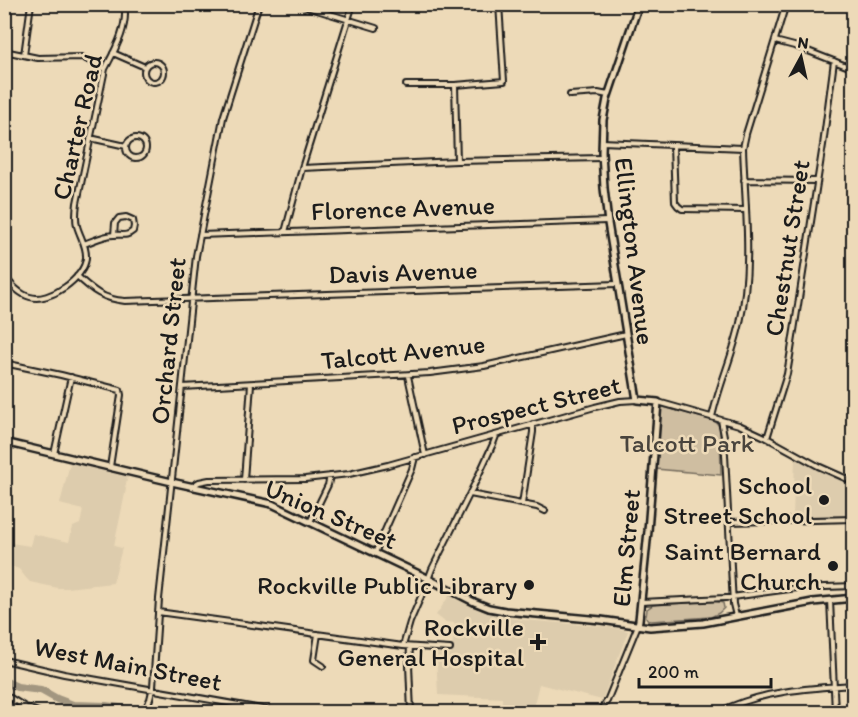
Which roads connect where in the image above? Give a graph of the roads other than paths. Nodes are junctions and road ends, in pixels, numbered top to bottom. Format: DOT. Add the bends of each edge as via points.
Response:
graph roads {
  1 [pos="31,4"];
  2 [pos="124,4"];
  3 [pos="259,4"];
  4 [pos="297,4"];
  5 [pos="353,4"];
  6 [pos="499,4"];
  7 [pos="639,4"];
  8 [pos="786,4"];
  9 [pos="348,20"];
  10 [pos="376,28"];
  11 [pos="775,41"];
  12 [pos="4,51"];
  13 [pos="113,54"];
  14 [pos="24,55"];
  15 [pos="834,60"];
  16 [pos="145,67"];
  17 [pos="105,69"];
  18 [pos="854,69"];
  19 [pos="455,84"];
  20 [pos="406,85"];
  21 [pos="570,95"];
  22 [pos="608,95"];
  23 [pos="90,138"];
  24 [pos="602,142"];
  25 [pos="126,146"];
  26 [pos="673,146"];
  27 [pos="743,148"];
  28 [pos="602,158"];
  29 [pos="457,161"];
  30 [pos="302,168"];
  31 [pos="744,180"];
  32 [pos="817,181"];
  33 [pos="746,210"];
  34 [pos="607,221"];
  35 [pos="285,232"];
  36 [pos="114,235"];
  37 [pos="200,235"];
  38 [pos="84,244"];
  39 [pos="4,276"];
  40 [pos="77,276"];
  41 [pos="617,284"];
  42 [pos="191,300"];
  43 [pos="626,334"];
  44 [pos="4,363"];
  45 [pos="408,376"];
  46 [pos="71,377"];
  47 [pos="250,384"];
  48 [pos="182,387"];
  49 [pos="637,400"];
  50 [pos="658,402"];
  51 [pos="712,417"];
  52 [pos="721,419"];
  53 [pos="533,424"];
  54 [pos="496,435"];
  55 [pos="767,438"];
  56 [pos="4,442"];
  57 [pos="54,454"];
  58 [pos="425,455"];
  59 [pos="415,458"];
  60 [pos="110,467"];
  61 [pos="330,477"];
  62 [pos="244,480"];
  63 [pos="216,481"];
  64 [pos="172,482"];
  65 [pos="854,482"];
  66 [pos="191,487"];
  67 [pos="208,490"];
  68 [pos="470,494"];
  69 [pos="522,504"];
  70 [pos="545,512"];
  71 [pos="854,519"];
  72 [pos="310,522"];
  73 [pos="729,522"];
  74 [pos="375,553"];
  75 [pos="429,579"];
  76 [pos="854,586"];
  77 [pos="733,597"];
  78 [pos="854,598"];
  79 [pos="830,600"];
  80 [pos="641,602"];
  81 [pos="158,612"];
  82 [pos="736,616"];
  83 [pos="638,626"];
  84 [pos="318,634"];
  85 [pos="403,646"];
  86 [pos="410,647"];
  87 [pos="450,649"];
  88 [pos="4,660"];
  89 [pos="323,666"];
  90 [pos="854,685"];
  91 [pos="834,687"];
  92 [pos="152,689"];
  93 [pos="4,694"];
  94 [pos="38,712"];
  95 [pos="144,712"];
  96 [pos="279,712"];
  97 [pos="411,712"];
  98 [pos="598,712"];
  99 [pos="719,712"];
  100 [pos="835,712"];
  1 -- 14 [label="street"];
  2 -- 13 [label="street, Charter Road" via="126,17"];
  3 -- 37 [label="street, Orchard Street" via="223,118"];
  4 -- 9 [label="street"];
  5 -- 9 [label="street"];
  6 -- 19 [label="street" via="504,81"];
  7 -- 22 [label="main road, Ellington Avenue"];
  8 -- 11 [label="street"];
  9 -- 10 [label="street"];
  9 -- 30 [label="street"];
  11 -- 15 [label="street"];
  11 -- 27 [label="street"];
  12 -- 14 [label="street"];
  13 -- 16 [label="street"];
  13 -- 17 [label="street, Charter Road"];
  14 -- 17 [label="street" via="82,57"];
  15 -- 18 [label="street"];
  15 -- 32 [label="street, Chestnut Street"];
  16 -- 16 [label="street" via="144,76 149,81 159,81 163,76 160,64 150,62"];
  17 -- 23 [label="street, Charter Road"];
  19 -- 20 [label="street"];
  19 -- 29 [label="street"];
  21 -- 22 [label="street"];
  22 -- 24 [label="main road, Ellington Avenue"];
  23 -- 25 [label="street"];
  23 -- 38 [label="street, Charter Road" via="76,214"];
  24 -- 26 [label="street"];
  24 -- 28 [label="main road, Ellington Avenue"];
  25 -- 25 [label="street" via="130,140 140,139 146,150 135,158"];
  26 -- 27 [label="street"];
  26 -- 33 [label="street" via="678,206"];
  27 -- 31 [label="street"];
  28 -- 29 [label="street"];
  28 -- 34 [label="main road, Ellington Avenue"];
  29 -- 30 [label="street"];
  30 -- 35 [label="street"];
  31 -- 32 [label="street"];
  31 -- 33 [label="street"];
  32 -- 55 [label="street, Chestnut Street" via="792,350"];
  33 -- 51 [label="street" via="748,268 740,324"];
  34 -- 35 [label="street, Florence Avenue"];
  34 -- 41 [label="main road, Ellington Avenue"];
  35 -- 37 [label="street, Florence Avenue"];
  36 -- 36 [label="street" via="128,235 133,231 133,220 119,218"];
  36 -- 38 [label="street"];
  37 -- 42 [label="street, Orchard Street"];
  38 -- 40 [label="street, Charter Road" via="86,260"];
  39 -- 40 [label="street" via="31,298 55,294"];
  40 -- 42 [label="street, Davis Avenue" via="96,293 116,300"];
  41 -- 42 [label="street, Davis Avenue"];
  41 -- 43 [label="main road, Ellington Avenue"];
  42 -- 48 [label="street, Orchard Street"];
  43 -- 45 [label="street, Talcott Avenue" via="484,366"];
  43 -- 49 [label="main road, Ellington Avenue"];
  44 -- 46 [label="street"];
  45 -- 47 [label="street, Talcott Avenue"];
  45 -- 58 [label="street"];
  46 -- 57 [label="street"];
  46 -- 60 [label="street" via="121,390"];
  47 -- 48 [label="street, Talcott Avenue"];
  47 -- 62 [label="street"];
  48 -- 64 [label="street, Orchard Street"];
  49 -- 50 [label="main road, Prospect Street"];
  49 -- 53 [label="street, Prospect Street"];
  50 -- 51 [label="street, Prospect Street"];
  50 -- 80 [label="main road, Elm Street"];
  51 -- 52 [label="street, Prospect Street"];
  52 -- 55 [label="street, Prospect Street"];
  52 -- 73 [label="street"];
  53 -- 54 [label="street, Prospect Street"];
  53 -- 69 [label="street"];
  54 -- 58 [label="street, Prospect Street"];
  54 -- 68 [label="street"];
  55 -- 65 [label="street, Prospect Street"];
  56 -- 57 [label="main road, Union Street"];
  57 -- 60 [label="main road, Union Street"];
  58 -- 59 [label="street, Prospect Street"];
  59 -- 61 [label="street, Prospect Street"];
  59 -- 74 [label="street"];
  60 -- 64 [label="main road, Union Street"];
  61 -- 62 [label="street, Prospect Street"];
  61 -- 72 [label="street"];
  62 -- 63 [label="street, Prospect Street"];
  63 -- 66 [label="street, Prospect Street" via="201,481"];
  63 -- 67 [label="street"];
  64 -- 66 [label="main road, Union Street"];
  64 -- 81 [label="street, Orchard Street"];
  66 -- 67 [label="main road, Union Street"];
  67 -- 72 [label="main road, Union Street" via="272,504"];
  68 -- 69 [label="street"];
  68 -- 75 [label="street"];
  69 -- 70 [label="street"];
  71 -- 73 [label="street"];
  72 -- 74 [label="main road, Union Street"];
  73 -- 77 [label="street"];
  74 -- 75 [label="main road, Union Street"];
  75 -- 83 [label="main road, Union Street" via="496,610"];
  75 -- 85 [label="street"];
  76 -- 77 [label="street" via="793,588"];
  77 -- 80 [label="street"];
  77 -- 82 [label="street"];
  78 -- 79 [label="main road"];
  79 -- 82 [label="main road"];
  79 -- 91 [label="street"];
  80 -- 83 [label="main road, Elm Street"];
  81 -- 84 [label="street"];
  81 -- 92 [label="street, Orchard Street"];
  82 -- 83 [label="main road" via="688,625"];
  83 -- 98 [label="street" via="609,697"];
  84 -- 85 [label="street"];
  84 -- 89 [label="street" via="314,660"];
  85 -- 86 [label="street"];
  86 -- 87 [label="street"];
  86 -- 97 [label="street"];
  88 -- 92 [label="street, West Main Street"];
  90 -- 91 [label="street"];
  91 -- 99 [label="street" via="771,693"];
  91 -- 100 [label="street"];
  92 -- 95 [label="street, Orchard Street"];
  92 -- 96 [label="street, West Main Street"];
  93 -- 94 [label="street"];
}
